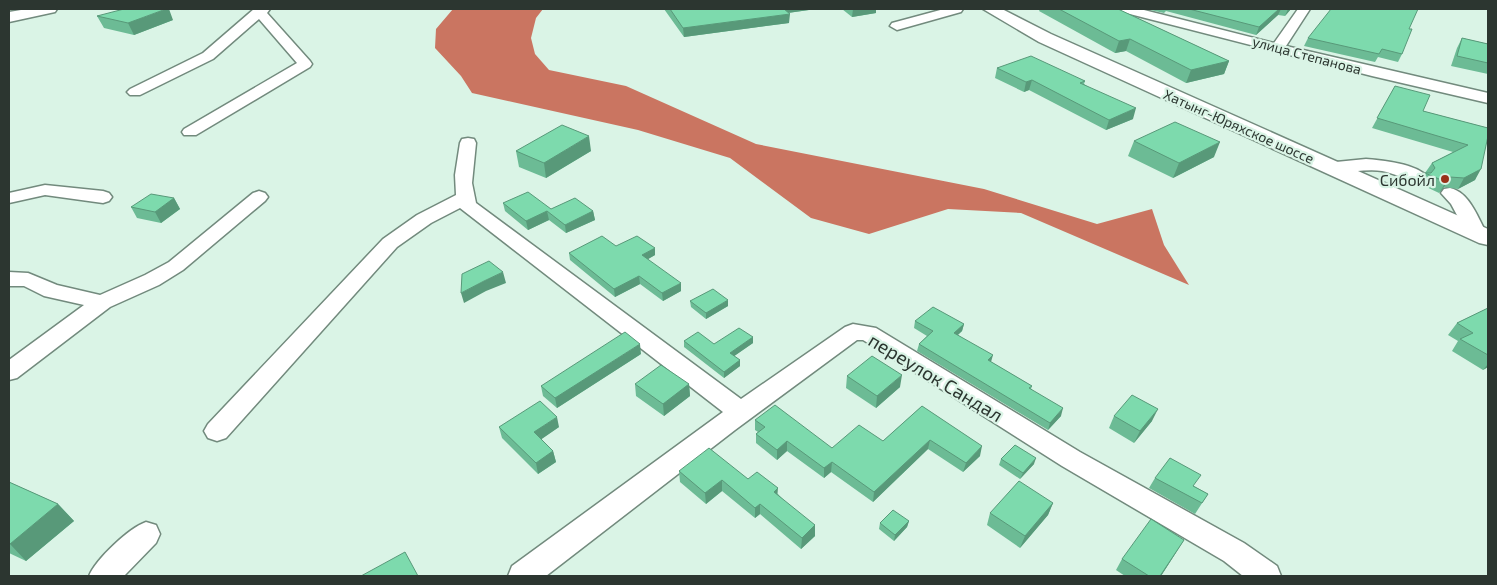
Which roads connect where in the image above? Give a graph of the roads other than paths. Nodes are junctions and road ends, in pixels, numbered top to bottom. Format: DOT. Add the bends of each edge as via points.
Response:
graph roads {
  1 [pos="49,9"];
  2 [pos="957,9"];
  3 [pos="991,9"];
  4 [pos="1126,9"];
  5 [pos="1304,9"];
  6 [pos="261,10"];
  7 [pos="9,17"];
  8 [pos="897,26"];
  9 [pos="1278,47"];
  10 [pos="135,92"];
  11 [pos="1488,98"];
  12 [pos="190,132"];
  13 [pos="468,143"];
  14 [pos="1332,167"];
  15 [pos="1418,177"];
  16 [pos="1450,193"];
  17 [pos="103,197"];
  18 [pos="259,197"];
  19 [pos="9,198"];
  20 [pos="464,198"];
  21 [pos="1482,235"];
  22 [pos="9,279"];
  23 [pos="102,302"];
  24 [pos="9,372"];
  25 [pos="742,412"];
  26 [pos="217,431"];
  27 [pos="146,534"];
  28 [pos="104,576"];
  29 [pos="523,576"];
  30 [pos="1266,576"];
  1 -- 7 [label="main road"];
  2 -- 8 [label="street"];
  3 -- 14 [label="main road, Хатынг-Юряхское шоссе" via="1116,71"];
  4 -- 9 [label="street, улица Степанова"];
  5 -- 9 [label="street"];
  6 -- 10 [label="street" via="208,56"];
  6 -- 12 [label="street" via="305,64"];
  9 -- 11 [label="street, улица Степанова"];
  13 -- 20 [label="street"];
  14 -- 15 [label="street" via="1366,162 1385,164"];
  14 -- 21 [label="main road, Хатынг-Юряхское шоссе"];
  16 -- 21 [label="street"];
  17 -- 19 [label="street" via="45,190"];
  18 -- 23 [label="street" via="176,266"];
  20 -- 25 [label="street" via="479,216"];
  20 -- 26 [label="street" via="424,219 390,243"];
  22 -- 23 [label="street" via="28,280 51,291"];
  23 -- 24 [label="street"];
  25 -- 29 [label="street, переулок Сандал"];
  25 -- 30 [label="street, переулок Сандал" via="853,332 868,334 1071,458 1234,552"];
  27 -- 28 [label="street"];
}
